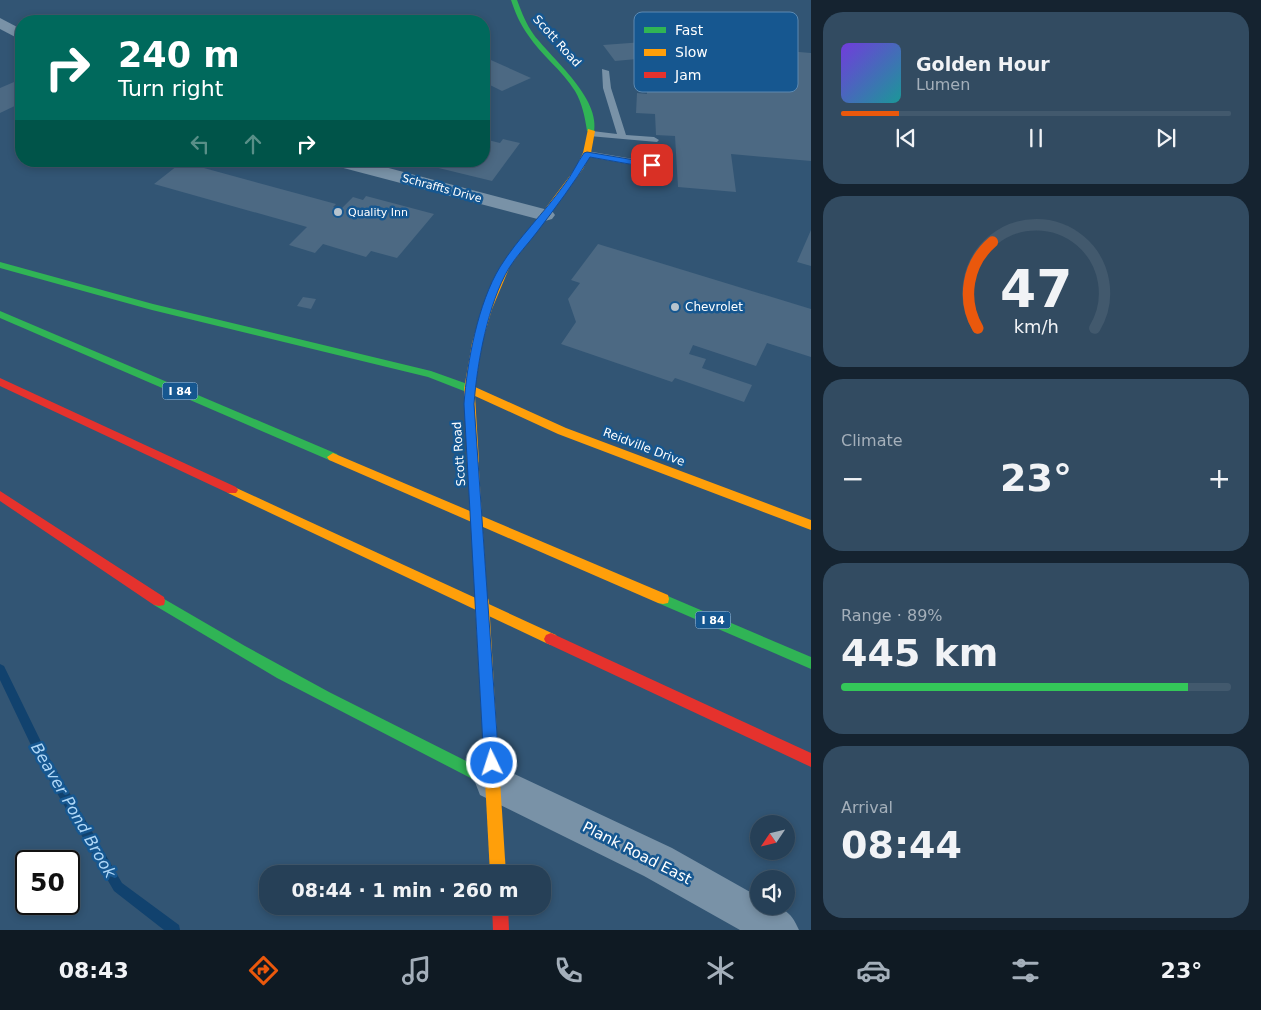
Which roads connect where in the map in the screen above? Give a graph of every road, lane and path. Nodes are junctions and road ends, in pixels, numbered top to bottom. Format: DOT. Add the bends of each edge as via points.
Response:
graph roads {
  1 [pos="514,0"];
  2 [pos="0,23"];
  3 [pos="15,32"];
  4 [pos="605,71"];
  5 [pos="592,134"];
  6 [pos="622,137"];
  7 [pos="654,140"];
  8 [pos="587,154"];
  9 [pos="362,167"];
  10 [pos="668,168"];
  11 [pos="545,215"];
  12 [pos="0,265"];
  13 [pos="0,314"];
  14 [pos="0,382"];
  15 [pos="469,389"];
  16 [pos="0,496"];
  17 [pos="811,525"];
  18 [pos="811,662"];
  19 [pos="811,760"];
  20 [pos="493,782"];
  21 [pos="498,865"];
  22 [pos="500,915"];
  23 [pos="501,930"];
  24 [pos="779,930"];
  1 -- 5 [label="main road, Scott Road" via="515,11 522,24 577,87 587,106"];
  2 -- 3 [label="street"];
  4 -- 6 [label="lane" via="605,84"];
  5 -- 6 [label="lane"];
  5 -- 8 [label="main road, Scott Road"];
  6 -- 7 [label="lane"];
  8 -- 10 [label="lane"];
  8 -- 11 [label="main road, Scott Road"];
  9 -- 11 [label="street, Schraffts Drive"];
  11 -- 15 [label="main road, Scott Road" via="505,267 494,290"];
  12 -- 15 [label="main road, Reidville Drive" via="162,310 431,374"];
  13 -- 18 [label="main road, I 84"];
  14 -- 19 [label="main road"];
  15 -- 17 [label="main road, Reidville Drive" via="562,431"];
  15 -- 20 [label="main road, Scott Road, bridge"];
  16 -- 20 [label="main road" via="195,623"];
  20 -- 21 [label="main road, Scott Road"];
  20 -- 24 [label="street, Plank Road East" via="658,862"];
  22 -- 23 [label="main road"];
}
